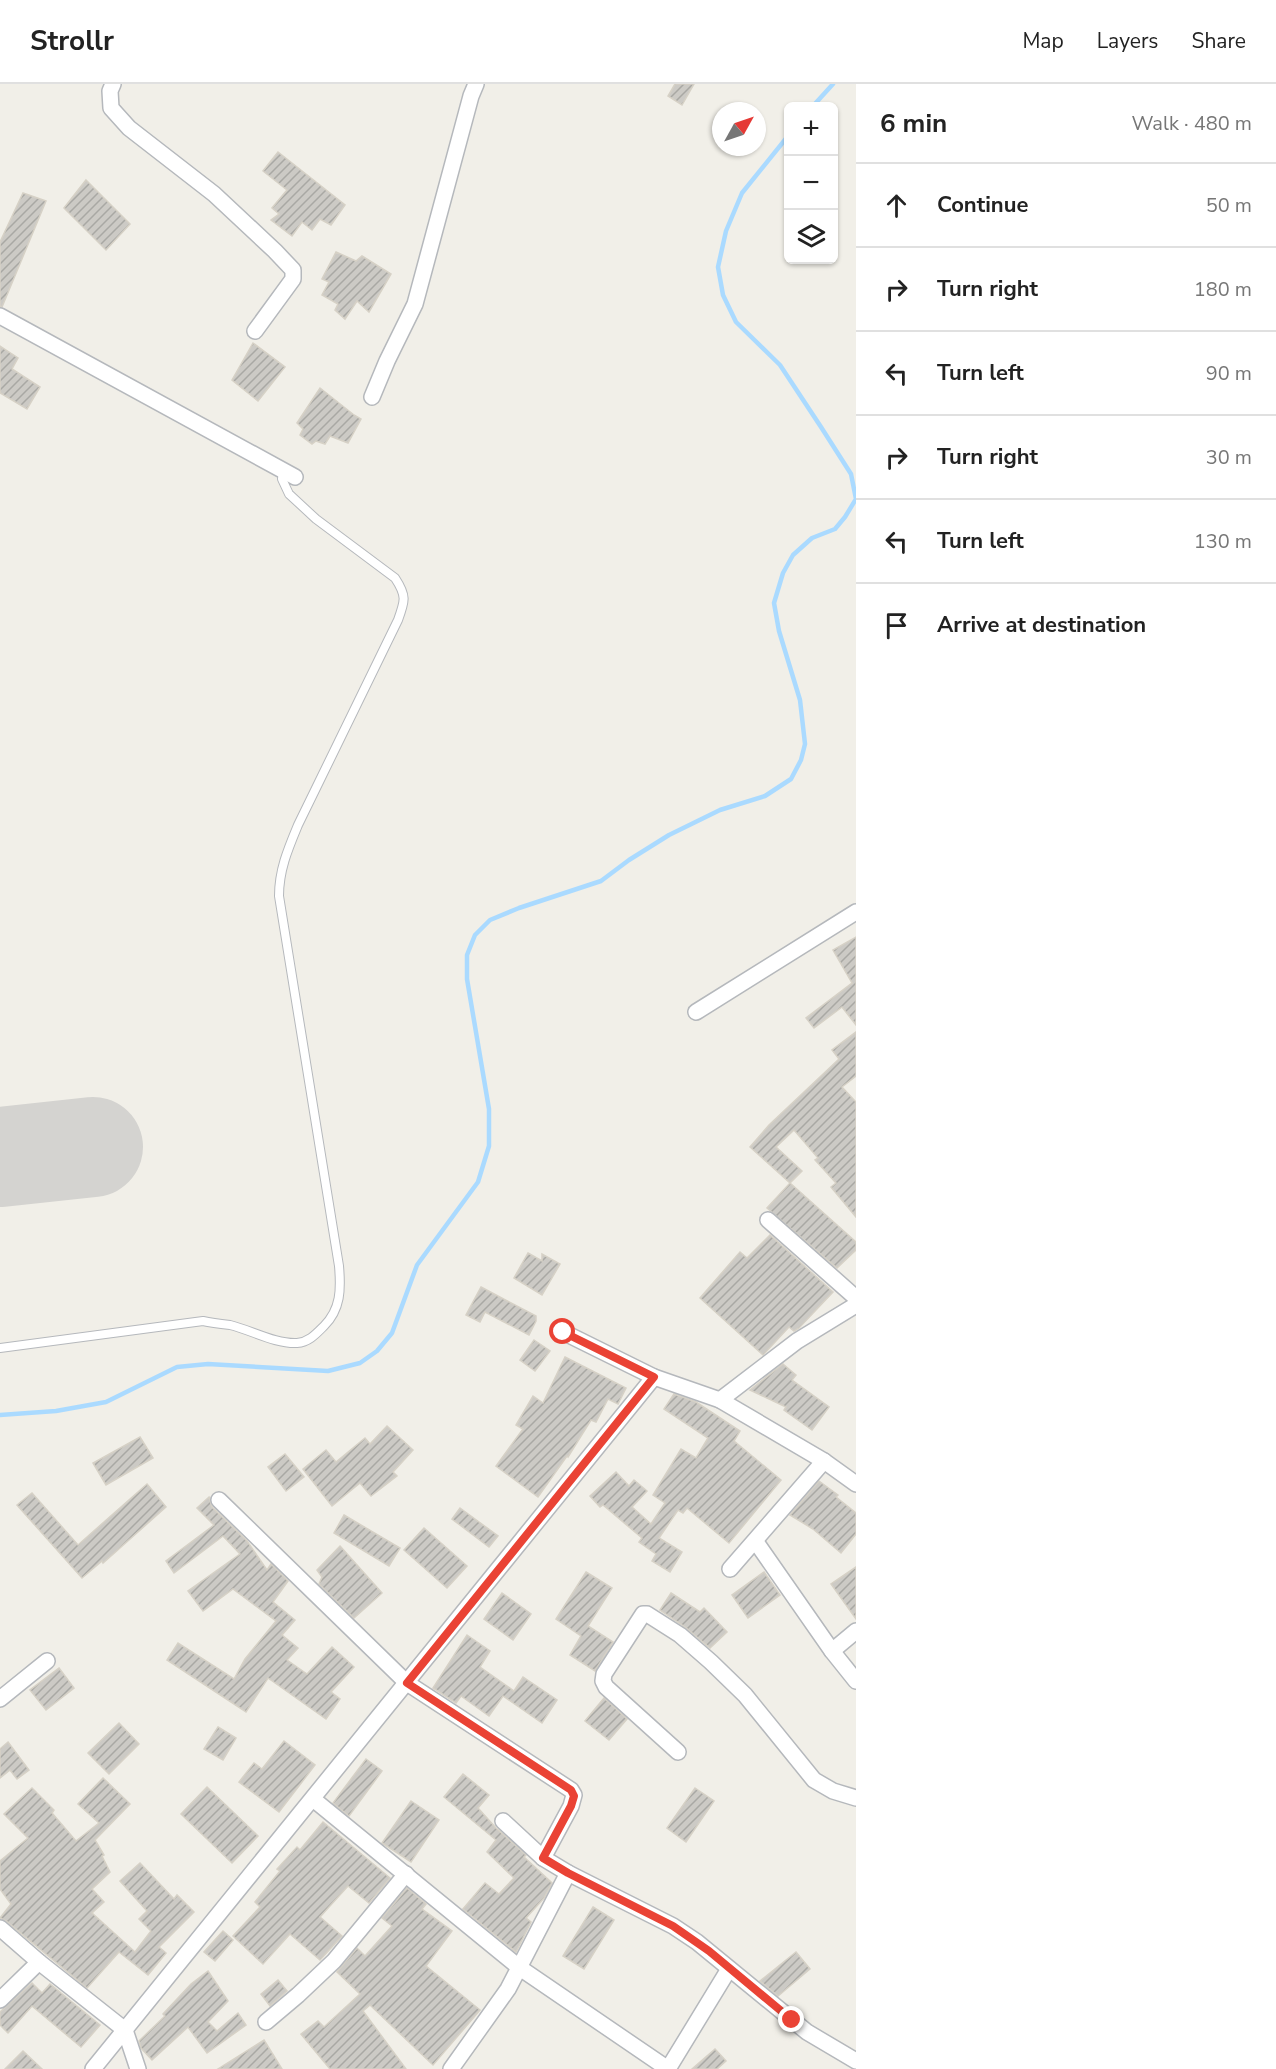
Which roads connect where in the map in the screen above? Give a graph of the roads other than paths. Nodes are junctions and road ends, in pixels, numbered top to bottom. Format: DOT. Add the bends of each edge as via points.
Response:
graph roads {
  1 [pos="113,84"];
  2 [pos="476,84"];
  3 [pos="0,316"];
  4 [pos="255,331"];
  5 [pos="372,398"];
  6 [pos="289,473"];
  7 [pos="856,912"];
  8 [pos="696,1012"];
  9 [pos="768,1220"];
  10 [pos="856,1298"];
  11 [pos="856,1305"];
  12 [pos="563,1332"];
  13 [pos="0,1348"];
  14 [pos="654,1377"];
  15 [pos="720,1400"];
  16 [pos="824,1461"];
  17 [pos="856,1484"];
  18 [pos="219,1500"];
  19 [pos="756,1542"];
  20 [pos="730,1569"];
  21 [pos="856,1631"];
  22 [pos="832,1651"];
  23 [pos="47,1661"];
  24 [pos="856,1681"];
  25 [pos="407,1683"];
  26 [pos="0,1699"];
  27 [pos="678,1752"];
  28 [pos="856,1798"];
  29 [pos="313,1799"];
  30 [pos="503,1821"];
  31 [pos="543,1858"];
  32 [pos="568,1873"];
  33 [pos="406,1874"];
  34 [pos="0,1928"];
  35 [pos="39,1962"];
  36 [pos="520,1968"];
  37 [pos="729,1970"];
  38 [pos="0,2000"];
  39 [pos="266,2022"];
  40 [pos="125,2030"];
  41 [pos="856,2061"];
  42 [pos="93,2069"];
  43 [pos="138,2069"];
  44 [pos="451,2069"];
  45 [pos="668,2069"];
  1 -- 4 [label="street" via="111,108 129,128 214,194 293,270 293,279"];
  2 -- 5 [label="street" via="415,304"];
  3 -- 6 [label="street"];
  6 -- 13 [label="lane" via="282,479 289,494 395,578 405,600 298,825 279,879 339,1266 338,1305 313,1337 298,1343 203,1322"];
  7 -- 8 [label="street"];
  9 -- 10 [label="street"];
  11 -- 15 [label="street" via="797,1341"];
  12 -- 14 [label="street"];
  14 -- 15 [label="street"];
  14 -- 25 [label="street"];
  15 -- 16 [label="street"];
  16 -- 17 [label="street"];
  16 -- 19 [label="street"];
  18 -- 25 [label="street"];
  19 -- 20 [label="street"];
  19 -- 22 [label="street"];
  21 -- 22 [label="street"];
  22 -- 24 [label="street"];
  23 -- 26 [label="street"];
  25 -- 29 [label="street"];
  25 -- 31 [label="street" via="571,1790 571,1806"];
  27 -- 28 [label="street" via="603,1681 643,1614 680,1635 720,1670 814,1780"];
  29 -- 33 [label="street"];
  29 -- 40 [label="street"];
  30 -- 31 [label="street"];
  31 -- 32 [label="street"];
  32 -- 36 [label="street"];
  32 -- 37 [label="street" via="673,1926"];
  33 -- 36 [label="street"];
  33 -- 39 [label="street" via="334,1961"];
  34 -- 35 [label="street"];
  35 -- 38 [label="street"];
  35 -- 40 [label="street"];
  36 -- 44 [label="street"];
  36 -- 45 [label="street"];
  37 -- 41 [label="street" via="807,2032"];
  37 -- 45 [label="street"];
  40 -- 42 [label="street"];
  40 -- 43 [label="street"];
}
